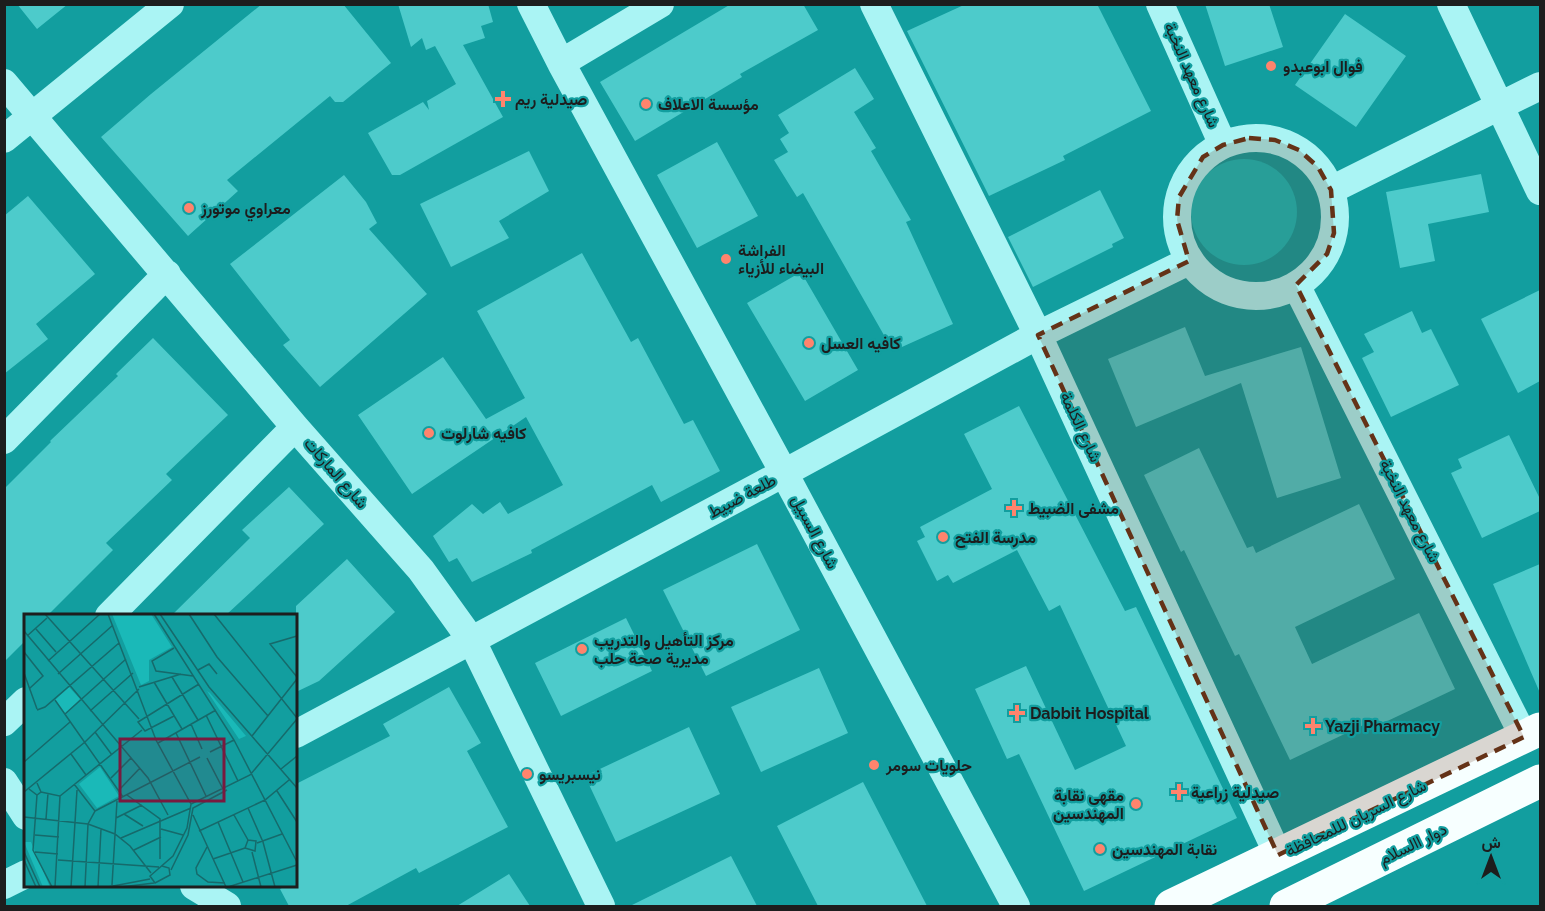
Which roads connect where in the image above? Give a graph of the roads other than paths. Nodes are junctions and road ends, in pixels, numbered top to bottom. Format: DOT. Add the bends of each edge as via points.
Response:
graph roads {
  1 [pos="170,4"];
  2 [pos="531,4"];
  3 [pos="660,4"];
  4 [pos="874,4"];
  5 [pos="1160,4"];
  6 [pos="1451,4"];
  7 [pos="561,63"];
  8 [pos="4,83"];
  9 [pos="1540,86"];
  10 [pos="1500,106"];
  11 [pos="33,116"];
  12 [pos="4,139"];
  13 [pos="1224,145"];
  14 [pos="1331,190"];
  15 [pos="1540,191"];
  16 [pos="1189,261"];
  17 [pos="167,274"];
  18 [pos="1296,285"];
  19 [pos="1038,335"];
  20 [pos="295,427"];
  21 [pos="4,440"];
  22 [pos="784,473"];
  23 [pos="110,614"];
  24 [pos="472,641"];
  25 [pos="24,703"];
  26 [pos="4,722"];
  27 [pos="297,733"];
  28 [pos="1532,733"];
  29 [pos="1540,781"];
  30 [pos="4,782"];
  31 [pos="24,813"];
  32 [pos="1278,855"];
  33 [pos="24,875"];
  34 [pos="4,885"];
  35 [pos="197,887"];
  36 [pos="1014,905"];
  37 [pos="227,906"];
  38 [pos="601,906"];
  39 [pos="1171,906"];
  40 [pos="1286,906"];
  1 -- 11 [label="street"];
  2 -- 7 [label="street, شارع السبيل"];
  3 -- 7 [label="street"];
  4 -- 19 [label="street, شارع الكلمة"];
  5 -- 13 [label="street, شارع معهد النخبة"];
  6 -- 10 [label="street"];
  7 -- 22 [label="street, شارع السبيل"];
  8 -- 11 [label="street, شارع الماركات"];
  9 -- 10 [label="street"];
  10 -- 14 [label="street"];
  10 -- 15 [label="street"];
  11 -- 12 [label="street"];
  11 -- 17 [label="street, شارع الماركات"];
  13 -- 14 [label="street" via="1249,138 1275,140 1299,150 1318,167"];
  13 -- 16 [label="street" via="1203,157 1179,197 1177,220"];
  14 -- 18 [label="street" via="1336,212 1327,254 1314,272"];
  16 -- 18 [label="street" via="1209,280 1229,291 1252,296 1274,294"];
  16 -- 19 [label="street, طلعة ضبيط"];
  17 -- 20 [label="street, شارع الماركات"];
  17 -- 21 [label="street"];
  18 -- 28 [label="street, شارع معهد النخبة"];
  19 -- 22 [label="street, طلعة ضبيط"];
  19 -- 32 [label="street, شارع الكلمة"];
  20 -- 23 [label="street"];
  20 -- 24 [label="street, شارع الماركات" via="421,570"];
  22 -- 24 [label="street, طلعة ضبيط"];
  22 -- 36 [label="street, شارع السبيل"];
  24 -- 27 [label="street, طلعة ضبيط"];
  24 -- 38 [label="street, شارع الماركات"];
  25 -- 26 [label="street"];
  28 -- 32 [label="main road, شارع السريان لللمحافظة"];
  29 -- 40 [label="main road, دوار االسلام"];
  30 -- 31 [label="street"];
  32 -- 39 [label="main road, شارع السريان لللمحافظة"];
  33 -- 34 [label="street"];
  35 -- 37 [label="street"];
}
